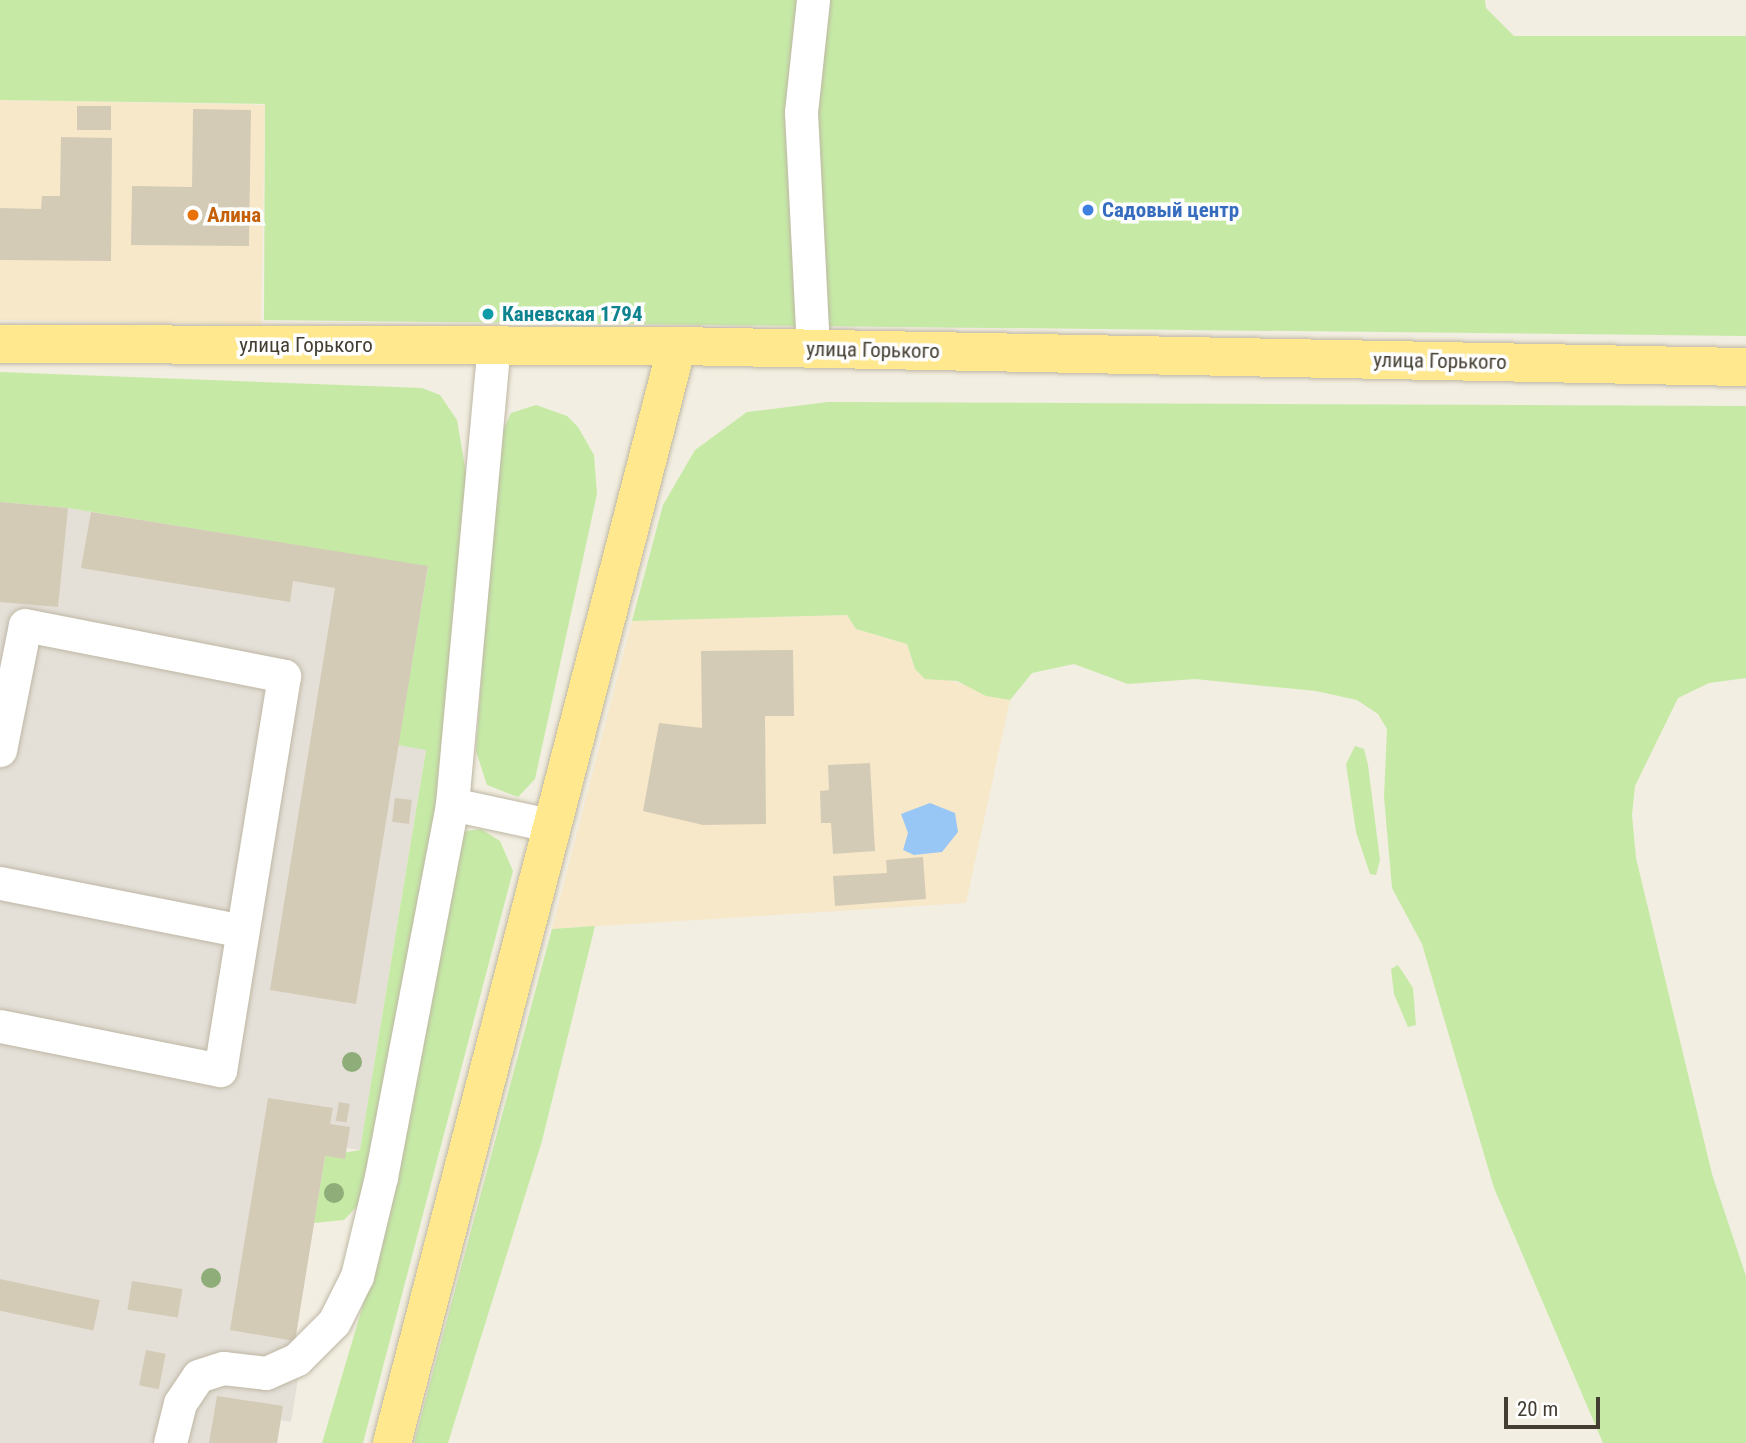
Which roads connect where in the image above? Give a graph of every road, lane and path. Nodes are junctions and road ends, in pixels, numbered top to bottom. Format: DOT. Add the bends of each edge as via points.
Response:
graph roads {
  1 [pos="813,0"];
  2 [pos="0,344"];
  3 [pos="494,345"];
  4 [pos="677,346"];
  5 [pos="813,349"];
  6 [pos="1746,367"];
  7 [pos="0,750"];
  8 [pos="452,804"];
  9 [pos="554,826"];
  10 [pos="0,883"];
  11 [pos="242,931"];
  12 [pos="0,1026"];
  13 [pos="170,1443"];
  14 [pos="392,1443"];
  1 -- 5 [label="lane" via="801,112"];
  2 -- 3 [label="main road, улица Горького"];
  3 -- 4 [label="main road, улица Горького"];
  3 -- 8 [label="lane"];
  4 -- 5 [label="main road, улица Горького"];
  4 -- 9 [label="main road"];
  5 -- 6 [label="main road, улица Горького"];
  7 -- 11 [label="lane" via="25,625 284,676"];
  8 -- 9 [label="lane"];
  8 -- 13 [label="lane" via="381,1177 345,1304 322,1337 276,1370 223,1368 198,1376 180,1403"];
  9 -- 14 [label="main road"];
  10 -- 11 [label="lane"];
  11 -- 12 [label="lane" via="219,1070"];
}
